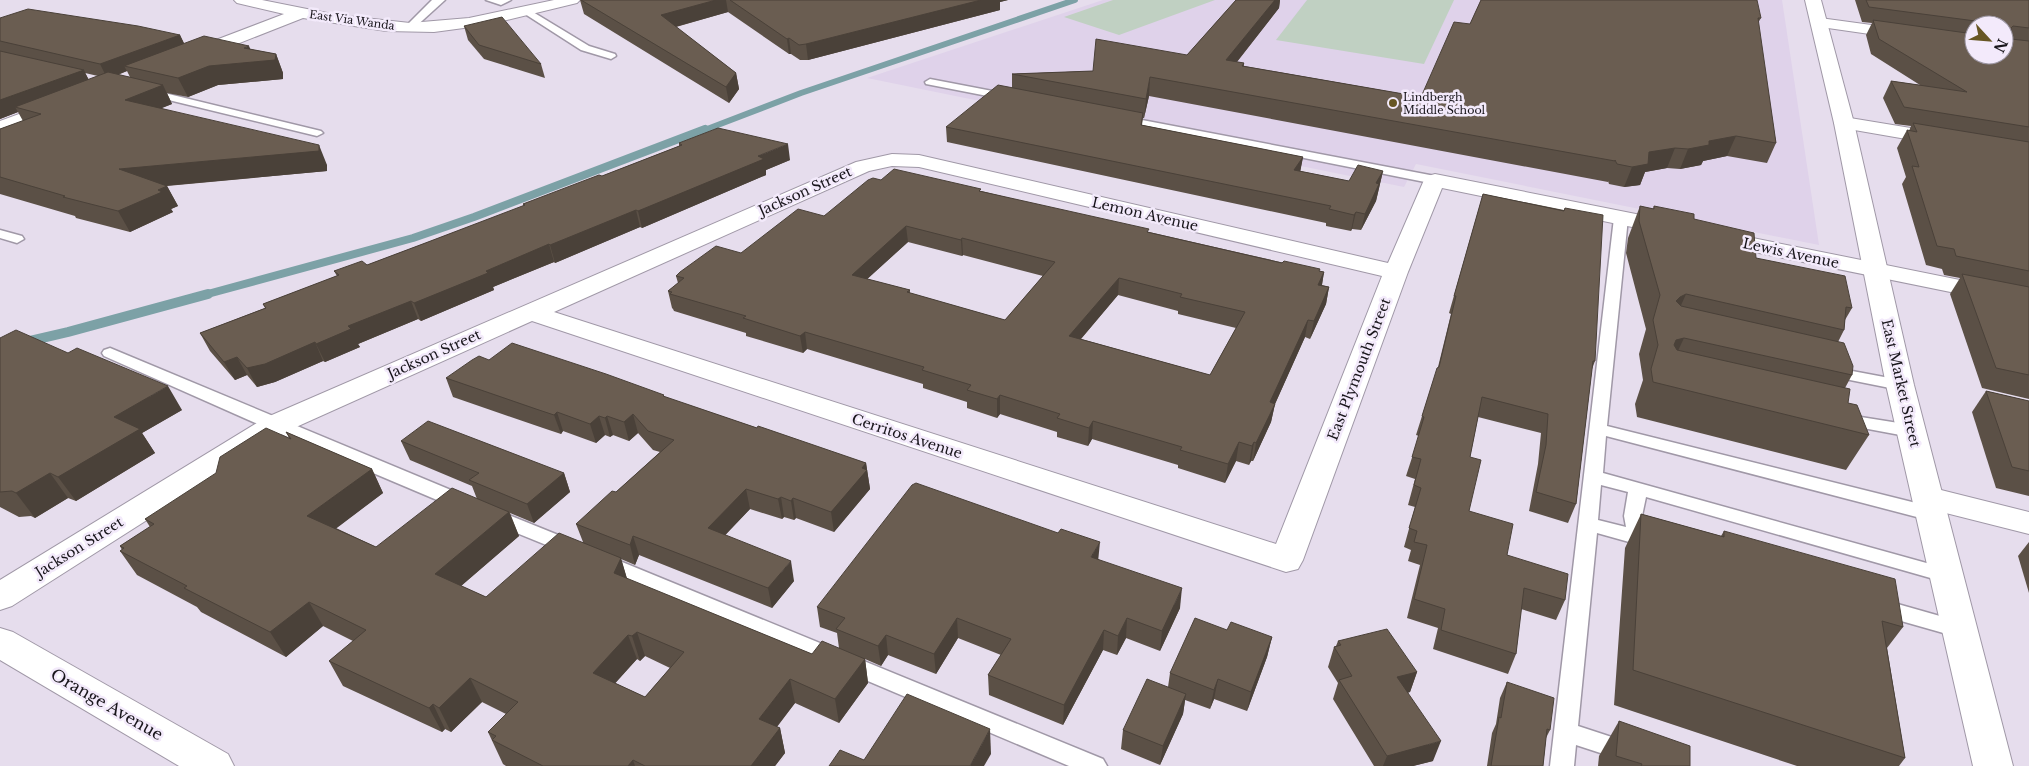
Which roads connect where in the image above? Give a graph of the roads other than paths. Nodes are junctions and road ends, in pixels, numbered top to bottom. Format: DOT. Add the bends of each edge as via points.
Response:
graph roads {
  1 [pos="242,0"];
  2 [pos="440,0"];
  3 [pos="491,0"];
  4 [pos="506,0"];
  5 [pos="572,0"];
  6 [pos="1813,0"];
  7 [pos="528,12"];
  8 [pos="302,13"];
  9 [pos="1820,22"];
  10 [pos="409,28"];
  11 [pos="1964,43"];
  12 [pos="610,56"];
  13 [pos="177,60"];
  14 [pos="930,82"];
  15 [pos="134,89"];
  16 [pos="1017,99"];
  17 [pos="71,101"];
  18 [pos="1105,116"];
  19 [pos="1844,123"];
  20 [pos="0,128"];
  21 [pos="317,133"];
  22 [pos="1961,143"];
  23 [pos="892,160"];
  24 [pos="1435,180"];
  25 [pos="1621,218"];
  26 [pos="0,234"];
  27 [pos="17,239"];
  28 [pos="1876,270"];
  29 [pos="1396,272"];
  30 [pos="2029,301"];
  31 [pos="529,312"];
  32 [pos="110,353"];
  33 [pos="1814,368"];
  34 [pos="1900,385"];
  35 [pos="1823,416"];
  36 [pos="275,425"];
  37 [pos="1599,429"];
  38 [pos="1911,431"];
  39 [pos="1593,476"];
  40 [pos="1638,488"];
  41 [pos="1930,506"];
  42 [pos="2029,523"];
  43 [pos="1588,524"];
  44 [pos="1637,537"];
  45 [pos="1666,545"];
  46 [pos="1286,560"];
  47 [pos="1948,576"];
  48 [pos="0,597"];
  49 [pos="1865,602"];
  50 [pos="1961,630"];
  51 [pos="0,642"];
  52 [pos="1566,732"];
  53 [pos="1644,757"];
  54 [pos="214,766"];
  55 [pos="1095,766"];
  56 [pos="1562,766"];
  57 [pos="1993,766"];
  1 -- 8 [label="street"];
  2 -- 10 [label="lane"];
  3 -- 4 [label="lane"];
  5 -- 7 [label="street, East Via Wanda"];
  6 -- 9 [label="street, East Market Street"];
  7 -- 10 [label="street, East Via Wanda" via="486,21"];
  7 -- 12 [label="lane" via="585,48"];
  8 -- 10 [label="street, East Via Wanda"];
  8 -- 13 [label="street, East Via Wanda"];
  9 -- 11 [label="street"];
  9 -- 19 [label="street, East Market Street"];
  14 -- 16 [label="lane"];
  15 -- 21 [label="lane"];
  17 -- 20 [label="street"];
  18 -- 24 [label="lane"];
  19 -- 22 [label="street"];
  19 -- 28 [label="street, East Market Street"];
  23 -- 29 [label="street, Lemon Avenue" via="919,162"];
  23 -- 31 [label="street, Jackson Street" via="863,166"];
  24 -- 25 [label="street, Lewis Avenue"];
  24 -- 29 [label="street, East Plymouth Street"];
  25 -- 28 [label="street, Lewis Avenue"];
  25 -- 37 [label="lane"];
  26 -- 27 [label="lane"];
  28 -- 30 [label="street, Lewis Avenue"];
  28 -- 34 [label="street, East Market Street"];
  29 -- 46 [label="street, East Plymouth Street"];
  31 -- 36 [label="street, Jackson Street"];
  31 -- 46 [label="street, Cerritos Avenue"];
  32 -- 36 [label="lane"];
  33 -- 34 [label="lane"];
  34 -- 38 [label="street, East Market Street"];
  35 -- 38 [label="lane"];
  36 -- 48 [label="street, Jackson Street"];
  36 -- 55 [label="lane"];
  37 -- 39 [label="lane"];
  37 -- 41 [label="lane"];
  38 -- 41 [label="street, East Market Street"];
  39 -- 40 [label="lane"];
  39 -- 43 [label="lane"];
  40 -- 44 [label="lane" via="1633,516"];
  40 -- 47 [label="lane"];
  41 -- 42 [label="street"];
  41 -- 47 [label="street, East Market Street"];
  43 -- 44 [label="lane"];
  43 -- 52 [label="lane"];
  44 -- 45 [label="lane"];
  47 -- 50 [label="street, East Market Street"];
  49 -- 50 [label="lane"];
  50 -- 57 [label="street, East Market Street"];
  51 -- 54 [label="street, Orange Avenue"];
  52 -- 53 [label="lane"];
  52 -- 56 [label="lane"];
}
